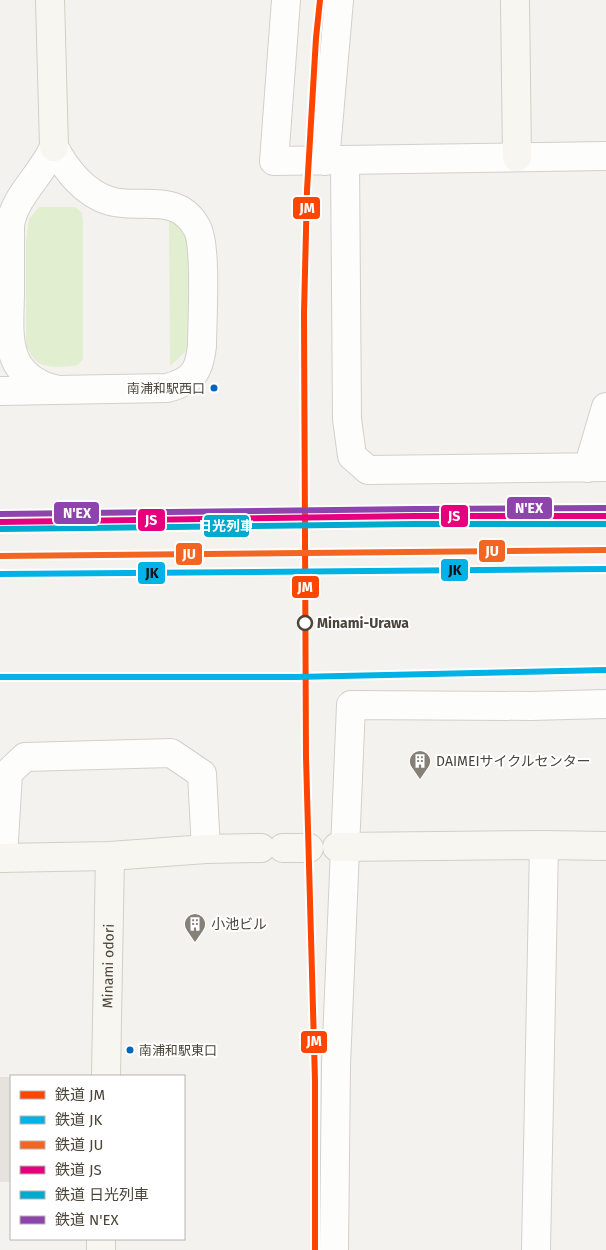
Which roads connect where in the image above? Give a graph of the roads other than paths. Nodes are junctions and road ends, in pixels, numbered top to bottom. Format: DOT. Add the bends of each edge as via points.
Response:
graph roads {
  1 [pos="50,0"];
  2 [pos="286,0"];
  3 [pos="339,0"];
  4 [pos="515,0"];
  5 [pos="606,156"];
  6 [pos="517,157"];
  7 [pos="48,158"];
  8 [pos="335,161"];
  9 [pos="0,195"];
  10 [pos="60,390"];
  11 [pos="1,391"];
  12 [pos="606,407"];
  13 [pos="597,467"];
  14 [pos="606,704"];
  15 [pos="544,845"];
  16 [pos="606,846"];
  17 [pos="341,847"];
  18 [pos="284,848"];
  19 [pos="206,849"];
  20 [pos="110,856"];
  21 [pos="2,858"];
  22 [pos="106,1075"];
  23 [pos="334,1250"];
  24 [pos="536,1250"];
  1 -- 7 [label="street"];
  2 -- 8 [label="street" via="274,161"];
  3 -- 8 [label="street"];
  4 -- 6 [label="street"];
  5 -- 6 [label="street"];
  6 -- 8 [label="street"];
  7 -- 9 [label="street" via="32,179"];
  7 -- 10 [label="street" via="12,214 10,330 12,350 26,375 46,387"];
  7 -- 10 [label="street" via="63,165 97,196 113,202 162,203 175,208 198,228 202,246 202,346 198,368 192,376 167,388"];
  8 -- 13 [label="street" via="347,420 352,456 368,470"];
  10 -- 11 [label="street"];
  12 -- 13 [label="street"];
  14 -- 17 [label="street" via="351,705"];
  15 -- 16 [label="street"];
  15 -- 17 [label="street"];
  15 -- 24 [label="street"];
  17 -- 23 [label="street"];
  18 -- 19 [label="street"];
  19 -- 20 [label="street"];
  19 -- 21 [label="street" via="202,774 171,753 24,757 8,773"];
  20 -- 21 [label="street"];
  20 -- 22 [label="street, Minami odori"];
}
